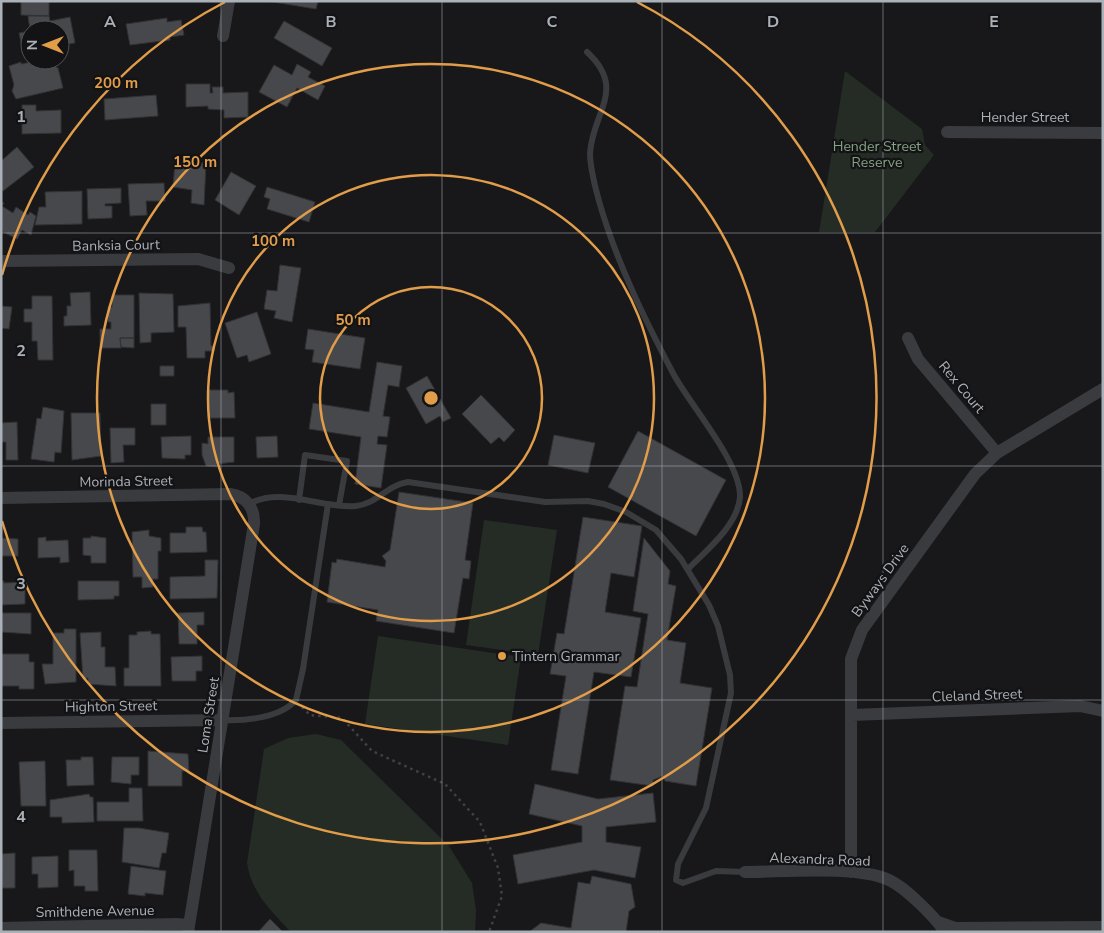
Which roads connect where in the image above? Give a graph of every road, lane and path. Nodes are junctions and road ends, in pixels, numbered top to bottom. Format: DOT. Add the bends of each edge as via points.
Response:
graph roads {
  1 [pos="229,1"];
  2 [pos="223,36"];
  3 [pos="587,52"];
  4 [pos="947,132"];
  5 [pos="1103,133"];
  6 [pos="1,261"];
  7 [pos="230,268"];
  8 [pos="908,338"];
  9 [pos="1103,389"];
  10 [pos="998,453"];
  11 [pos="1,498"];
  12 [pos="299,500"];
  13 [pos="249,504"];
  14 [pos="328,504"];
  15 [pos="339,505"];
  16 [pos="688,569"];
  17 [pos="296,700"];
  18 [pos="1103,711"];
  19 [pos="852,715"];
  20 [pos="222,720"];
  21 [pos="1,723"];
  22 [pos="745,872"];
  23 [pos="851,872"];
  24 [pos="941,927"];
  25 [pos="1103,927"];
  26 [pos="1,928"];
  27 [pos="189,929"];
  28 [pos="999,929"];
  29 [pos="489,932"];
  1 -- 2 [label="street"];
  3 -- 16 [label="lane" via="604,70 606,83 590,152 608,231 650,328 675,376 716,438 738,484 740,497 731,520 718,539"];
  4 -- 5 [label="street, Hender Street"];
  6 -- 7 [label="street, Banksia Court" via="198,259"];
  8 -- 10 [label="street, Rex Court" via="918,359"];
  9 -- 10 [label="street, Byways Drive"];
  10 -- 19 [label="street, Byways Drive" via="975,474 862,630 851,659"];
  11 -- 13 [label="street, Morinda Street" via="230,494"];
  12 -- 13 [label="lane" via="260,498"];
  12 -- 14 [label="lane"];
  12 -- 15 [label="lane" via="305,455 347,461"];
  13 -- 20 [label="street, Loma Street" via="254,524"];
  14 -- 15 [label="lane"];
  14 -- 17 [label="lane"];
  15 -- 16 [label="lane" via="365,504 397,483 408,482 545,502 604,504 626,512 656,530"];
  16 -- 22 [label="lane" via="718,626 731,693 706,808 678,864 676,880 683,883 716,871"];
  17 -- 20 [label="lane" via="283,710 246,720"];
  17 -- 29 [label="path" via="310,715 342,718 372,751 445,784 480,822 498,868 502,896"];
  18 -- 19 [label="street, Cleland Street" via="1080,706"];
  19 -- 23 [label="street, Byways Drive"];
  20 -- 21 [label="street, Highton Street"];
  20 -- 27 [label="street, Loma Street"];
  22 -- 23 [label="street, Alexandra Road"];
  23 -- 24 [label="street, Alexandra Road" via="891,880"];
  24 -- 28 [label="street, Alexandra Road"];
  25 -- 28 [label="street, Alexandra Road"];
  26 -- 27 [label="street, Smithdene Avenue" via="176,924"];
}
